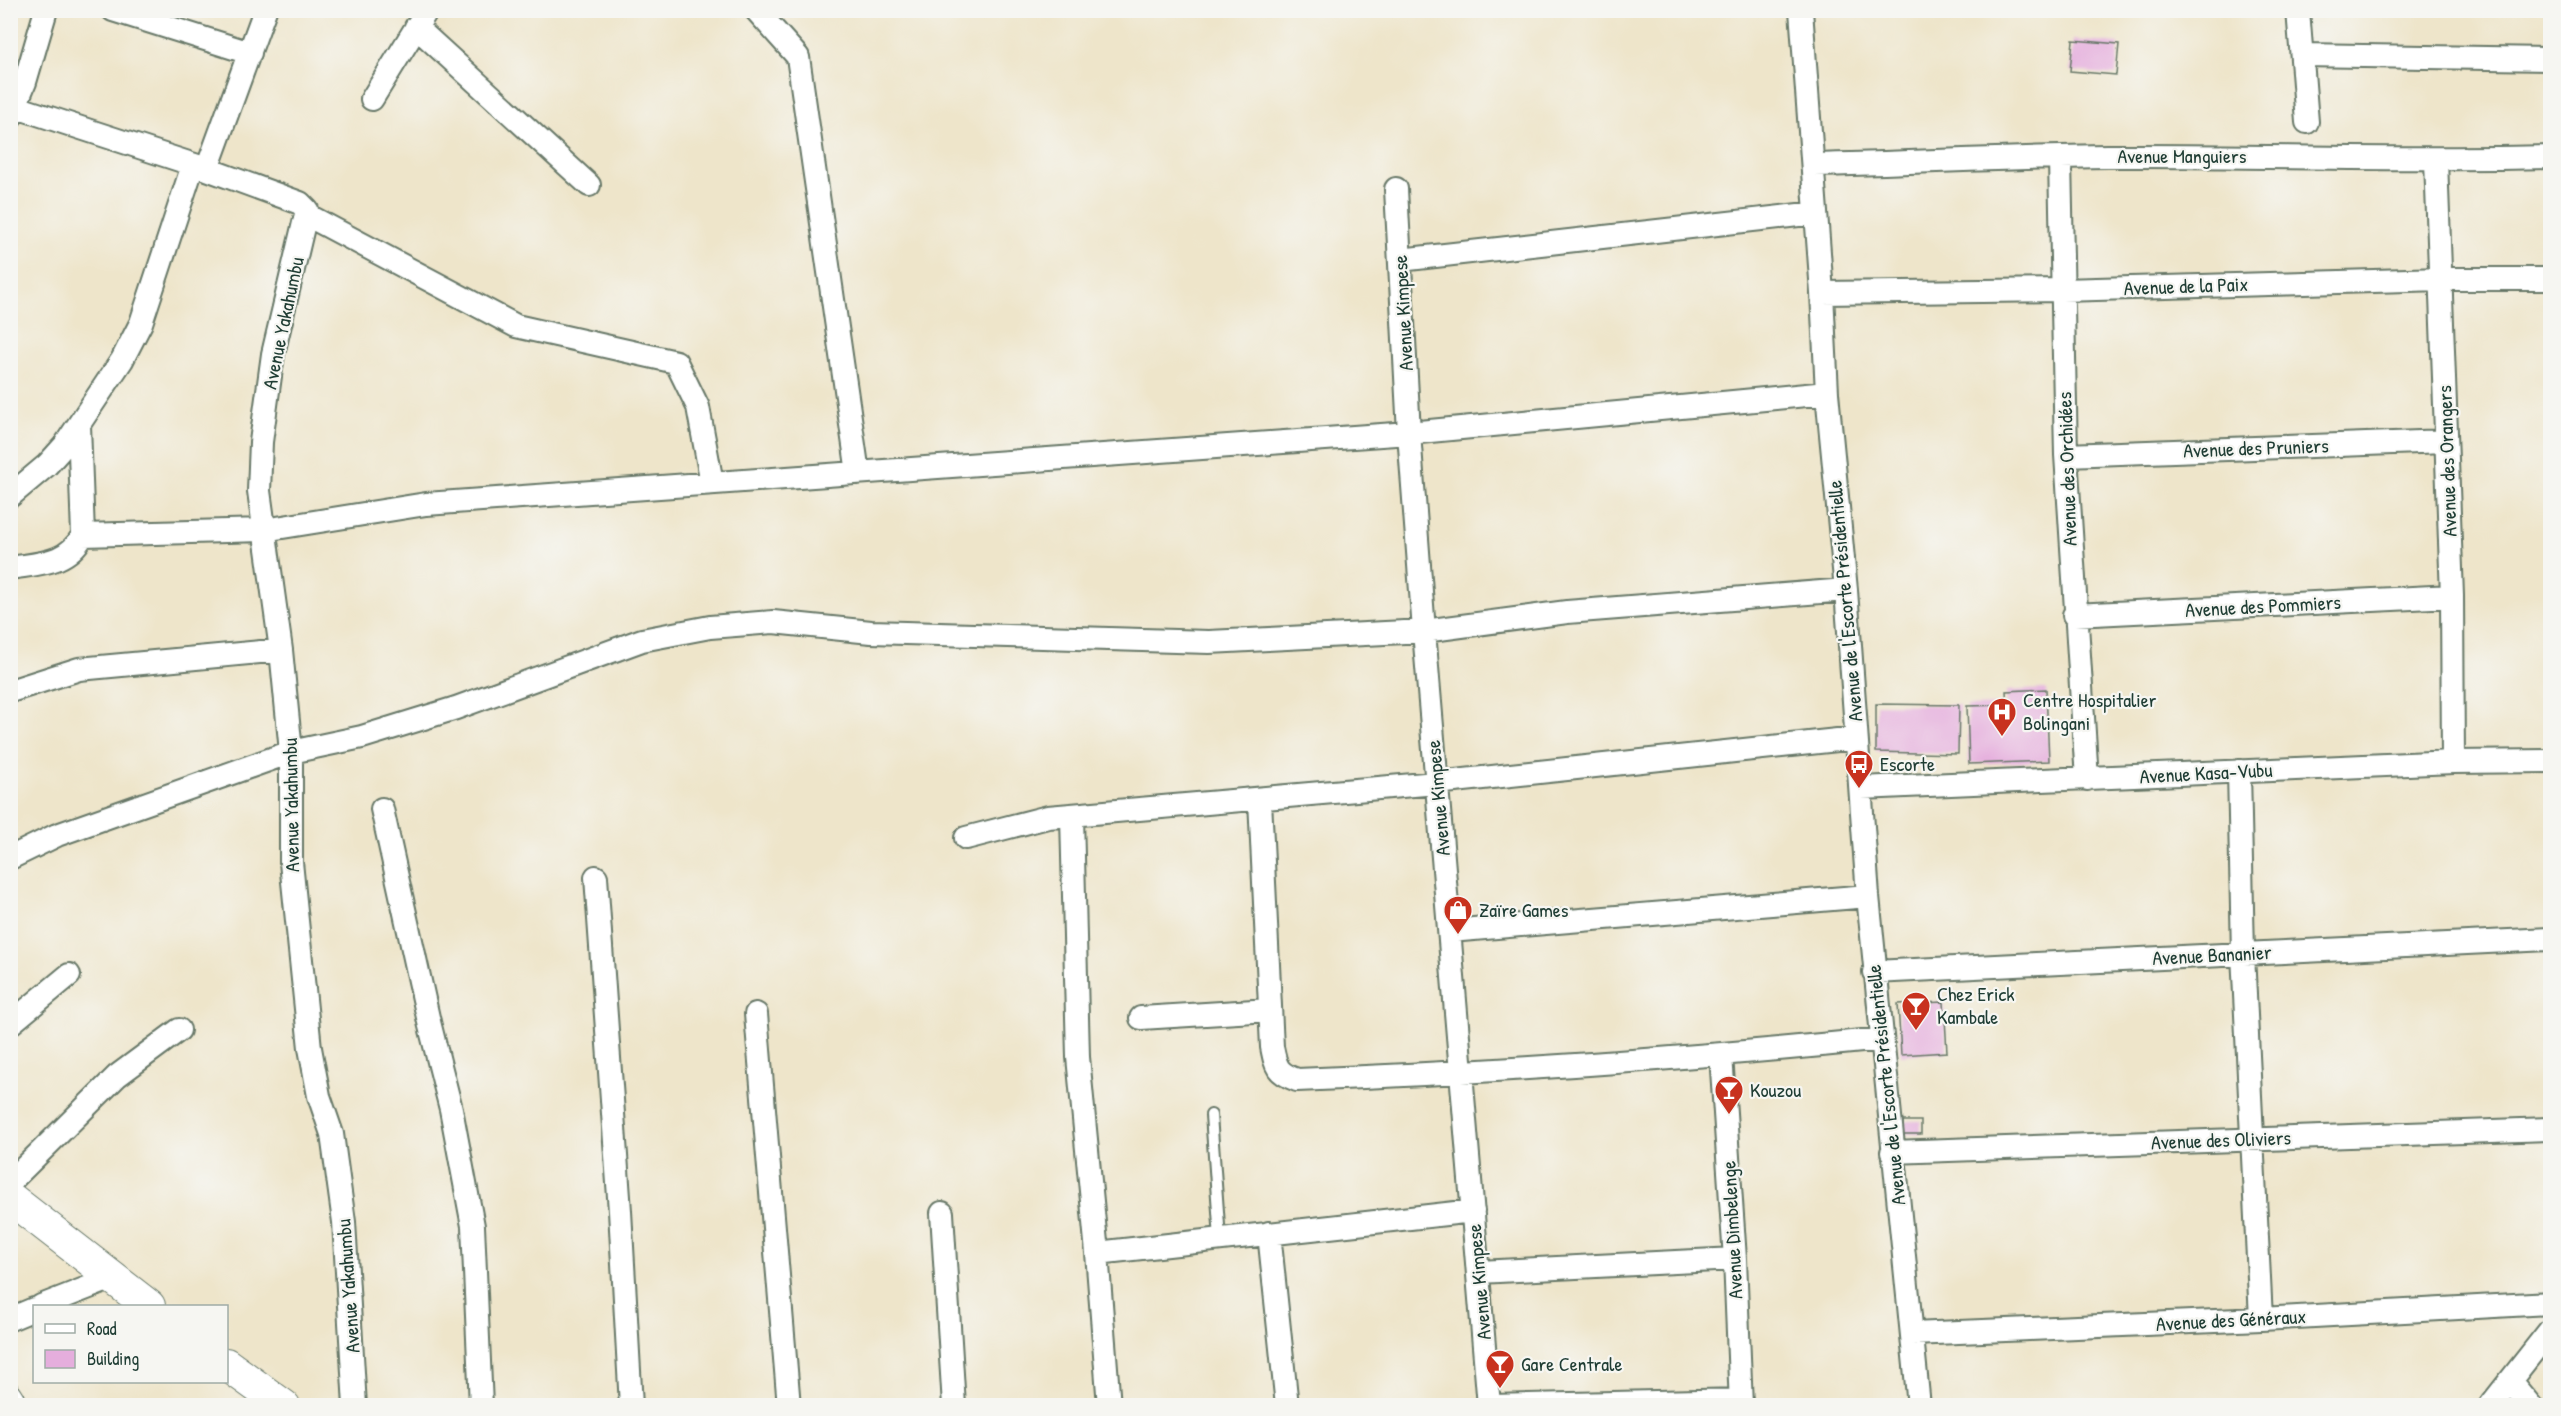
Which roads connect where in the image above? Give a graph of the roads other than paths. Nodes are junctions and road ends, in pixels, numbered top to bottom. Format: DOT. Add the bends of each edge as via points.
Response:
graph roads {
  1 [pos="46,10"];
  2 [pos="113,10"];
  3 [pos="265,10"];
  4 [pos="756,10"];
  5 [pos="1801,10"];
  6 [pos="2298,10"];
  7 [pos="421,19"];
  8 [pos="250,53"];
  9 [pos="2302,55"];
  10 [pos="2550,59"];
  11 [pos="372,99"];
  12 [pos="12,110"];
  13 [pos="2307,122"];
  14 [pos="2550,157"];
  15 [pos="2060,159"];
  16 [pos="2436,160"];
  17 [pos="1813,165"];
  18 [pos="200,167"];
  19 [pos="589,185"];
  20 [pos="1396,189"];
  21 [pos="306,211"];
  22 [pos="1816,213"];
  23 [pos="1401,260"];
  24 [pos="2442,279"];
  25 [pos="2550,279"];
  26 [pos="2062,290"];
  27 [pos="1822,293"];
  28 [pos="1827,393"];
  29 [pos="79,425"];
  30 [pos="1409,433"];
  31 [pos="2446,441"];
  32 [pos="2066,455"];
  33 [pos="858,473"];
  34 [pos="712,483"];
  35 [pos="10,496"];
  36 [pos="264,530"];
  37 [pos="83,535"];
  38 [pos="10,568"];
  39 [pos="1846,590"];
  40 [pos="2452,596"];
  41 [pos="2074,615"];
  42 [pos="1424,631"];
  43 [pos="280,650"];
  44 [pos="10,691"];
  45 [pos="1856,738"];
  46 [pos="291,753"];
  47 [pos="2550,761"];
  48 [pos="2453,762"];
  49 [pos="2239,771"];
  50 [pos="2087,779"];
  51 [pos="1436,783"];
  52 [pos="1861,788"];
  53 [pos="1260,800"];
  54 [pos="382,809"];
  55 [pos="1072,816"];
  56 [pos="966,838"];
  57 [pos="10,858"];
  58 [pos="596,877"];
  59 [pos="1868,896"];
  60 [pos="1450,931"];
  61 [pos="2550,939"];
  62 [pos="2243,954"];
  63 [pos="1874,972"];
  64 [pos="69,975"];
  65 [pos="1270,1010"];
  66 [pos="756,1014"];
  67 [pos="1141,1018"];
  68 [pos="10,1024"];
  69 [pos="179,1030"];
  70 [pos="1882,1039"];
  71 [pos="1721,1055"];
  72 [pos="1461,1073"];
  73 [pos="1211,1115"];
  74 [pos="2550,1129"];
  75 [pos="2253,1139"];
  76 [pos="1892,1152"];
  77 [pos="10,1182"];
  78 [pos="10,1198"];
  79 [pos="1473,1211"];
  80 [pos="942,1213"];
  81 [pos="1269,1233"];
  82 [pos="1220,1239"];
  83 [pos="1097,1253"];
  84 [pos="1735,1259"];
  85 [pos="1479,1272"];
  86 [pos="110,1279"];
  87 [pos="2550,1303"];
  88 [pos="44,1305"];
  89 [pos="147,1305"];
  90 [pos="33,1309"];
  91 [pos="10,1318"];
  92 [pos="2261,1319"];
  93 [pos="2550,1330"];
  94 [pos="1912,1334"];
  95 [pos="228,1365"];
  96 [pos="2510,1381"];
  97 [pos="10,1395"];
  98 [pos="1741,1403"];
  99 [pos="17,1406"];
  100 [pos="284,1406"];
  101 [pos="355,1406"];
  102 [pos="481,1406"];
  103 [pos="631,1406"];
  104 [pos="789,1406"];
  105 [pos="954,1406"];
  106 [pos="1109,1406"];
  107 [pos="1287,1406"];
  108 [pos="1490,1406"];
  109 [pos="1920,1406"];
  110 [pos="2490,1406"];
  111 [pos="2531,1406"];
  1 -- 12 [label="street" via="25,82"];
  2 -- 8 [label="street"];
  3 -- 8 [label="street"];
  4 -- 33 [label="street" via="798,57"];
  5 -- 17 [label="street, Avenue de l'Escorte Présidentielle"];
  6 -- 9 [label="street"];
  7 -- 11 [label="street"];
  7 -- 19 [label="street"];
  8 -- 18 [label="street"];
  9 -- 10 [label="street"];
  9 -- 13 [label="street"];
  12 -- 18 [label="street"];
  14 -- 16 [label="street, Avenue Manguiers"];
  15 -- 16 [label="street, Avenue Manguiers" via="2312,156"];
  15 -- 17 [label="street, Avenue Manguiers"];
  15 -- 26 [label="street, Avenue des Orchidées"];
  16 -- 24 [label="street, Avenue des Orangers"];
  17 -- 22 [label="street, Avenue de l'Escorte Présidentielle"];
  18 -- 21 [label="street"];
  18 -- 29 [label="street" via="141,323"];
  20 -- 23 [label="street, Avenue Kimpese"];
  21 -- 34 [label="street" via="516,326 676,362 698,407"];
  21 -- 36 [label="street, Avenue Yakahumbu" via="273,354 261,442 259,491"];
  22 -- 23 [label="street"];
  22 -- 27 [label="street, Avenue de l'Escorte Présidentielle"];
  23 -- 30 [label="street, Avenue Kimpese"];
  24 -- 25 [label="street, Avenue de la Paix"];
  24 -- 26 [label="street, Avenue de la Paix"];
  24 -- 31 [label="street, Avenue des Orangers"];
  26 -- 27 [label="street, Avenue de la Paix"];
  26 -- 32 [label="street, Avenue des Orchidées"];
  27 -- 28 [label="street, Avenue de l'Escorte Présidentielle"];
  28 -- 30 [label="street"];
  28 -- 39 [label="street, Avenue de l'Escorte Présidentielle"];
  29 -- 35 [label="street" via="47,465"];
  29 -- 37 [label="street"];
  30 -- 33 [label="street"];
  30 -- 42 [label="street, Avenue Kimpese"];
  31 -- 32 [label="street, Avenue des Pruniers"];
  31 -- 40 [label="street, Avenue des Orangers"];
  32 -- 41 [label="street, Avenue des Orchidées"];
  33 -- 34 [label="street"];
  34 -- 36 [label="street" via="426,504"];
  36 -- 37 [label="street"];
  36 -- 43 [label="street, Avenue Yakahumbu"];
  37 -- 38 [label="street" via="64,557"];
  39 -- 42 [label="street" via="1567,612"];
  39 -- 45 [label="street, Avenue de l'Escorte Présidentielle"];
  40 -- 41 [label="street, Avenue des Pommiers"];
  40 -- 48 [label="street, Avenue des Orangers"];
  41 -- 50 [label="street, Avenue des Orchidées"];
  42 -- 46 [label="street" via="1209,642 871,632 773,622 710,627 642,640 456,708 362,737"];
  42 -- 51 [label="street, Avenue Kimpese"];
  43 -- 44 [label="street" via="79,669"];
  43 -- 46 [label="street, Avenue Yakahumbu"];
  45 -- 51 [label="street"];
  45 -- 52 [label="street, Avenue de l'Escorte Présidentielle"];
  46 -- 57 [label="street" via="57,835"];
  46 -- 101 [label="street, Avenue Yakahumbu" via="291,861 310,1048 338,1170"];
  47 -- 48 [label="street, Avenue Kasa-Vubu"];
  48 -- 49 [label="street, Avenue Kasa-Vubu"];
  49 -- 50 [label="street, Avenue Kasa-Vubu"];
  49 -- 62 [label="street"];
  50 -- 52 [label="street, Avenue Kasa-Vubu"];
  51 -- 53 [label="street"];
  51 -- 60 [label="street, Avenue Kimpese"];
  52 -- 59 [label="street, Avenue de l'Escorte Présidentielle"];
  53 -- 55 [label="street"];
  53 -- 65 [label="street"];
  54 -- 102 [label="street" via="451,1109 473,1226"];
  55 -- 56 [label="street" via="1048,817"];
  55 -- 83 [label="street" via="1078,1057"];
  58 -- 103 [label="street"];
  59 -- 60 [label="street"];
  59 -- 63 [label="street, Avenue de l'Escorte Présidentielle"];
  60 -- 72 [label="street, Avenue Kimpese"];
  61 -- 62 [label="street, Avenue Bananier"];
  62 -- 63 [label="street, Avenue Bananier"];
  62 -- 75 [label="street"];
  63 -- 70 [label="street, Avenue de l'Escorte Présidentielle"];
  64 -- 68 [label="street"];
  65 -- 67 [label="street"];
  65 -- 72 [label="street" via="1275,1065 1284,1075 1297,1080"];
  66 -- 104 [label="street"];
  69 -- 77 [label="street" via="117,1077"];
  70 -- 71 [label="street"];
  70 -- 76 [label="street, Avenue de l'Escorte Présidentielle"];
  71 -- 72 [label="street"];
  71 -- 84 [label="street, Avenue Dimbelenge"];
  72 -- 79 [label="street, Avenue Kimpese"];
  73 -- 82 [label="lane"];
  74 -- 75 [label="street, Avenue des Oliviers"];
  75 -- 76 [label="street, Avenue des Oliviers"];
  75 -- 92 [label="street"];
  76 -- 94 [label="street, Avenue de l'Escorte Présidentielle"];
  78 -- 86 [label="main road"];
  79 -- 81 [label="street"];
  79 -- 85 [label="street, Avenue Kimpese"];
  80 -- 105 [label="street"];
  81 -- 82 [label="street"];
  81 -- 107 [label="street"];
  82 -- 83 [label="street"];
  83 -- 106 [label="street"];
  84 -- 85 [label="street"];
  84 -- 98 [label="street, Avenue Dimbelenge"];
  85 -- 108 [label="street, Avenue Kimpese"];
  86 -- 88 [label="street"];
  86 -- 89 [label="main road"];
  87 -- 92 [label="street, Avenue des Généraux"];
  90 -- 91 [label="street"];
  92 -- 94 [label="street, Avenue des Généraux"];
  93 -- 96 [label="street"];
  94 -- 109 [label="street, Avenue de l'Escorte Présidentielle"];
  95 -- 100 [label="main road"];
  96 -- 110 [label="street"];
  96 -- 111 [label="street"];
  97 -- 99 [label="street"];
  98 -- 108 [label="street"];
}
